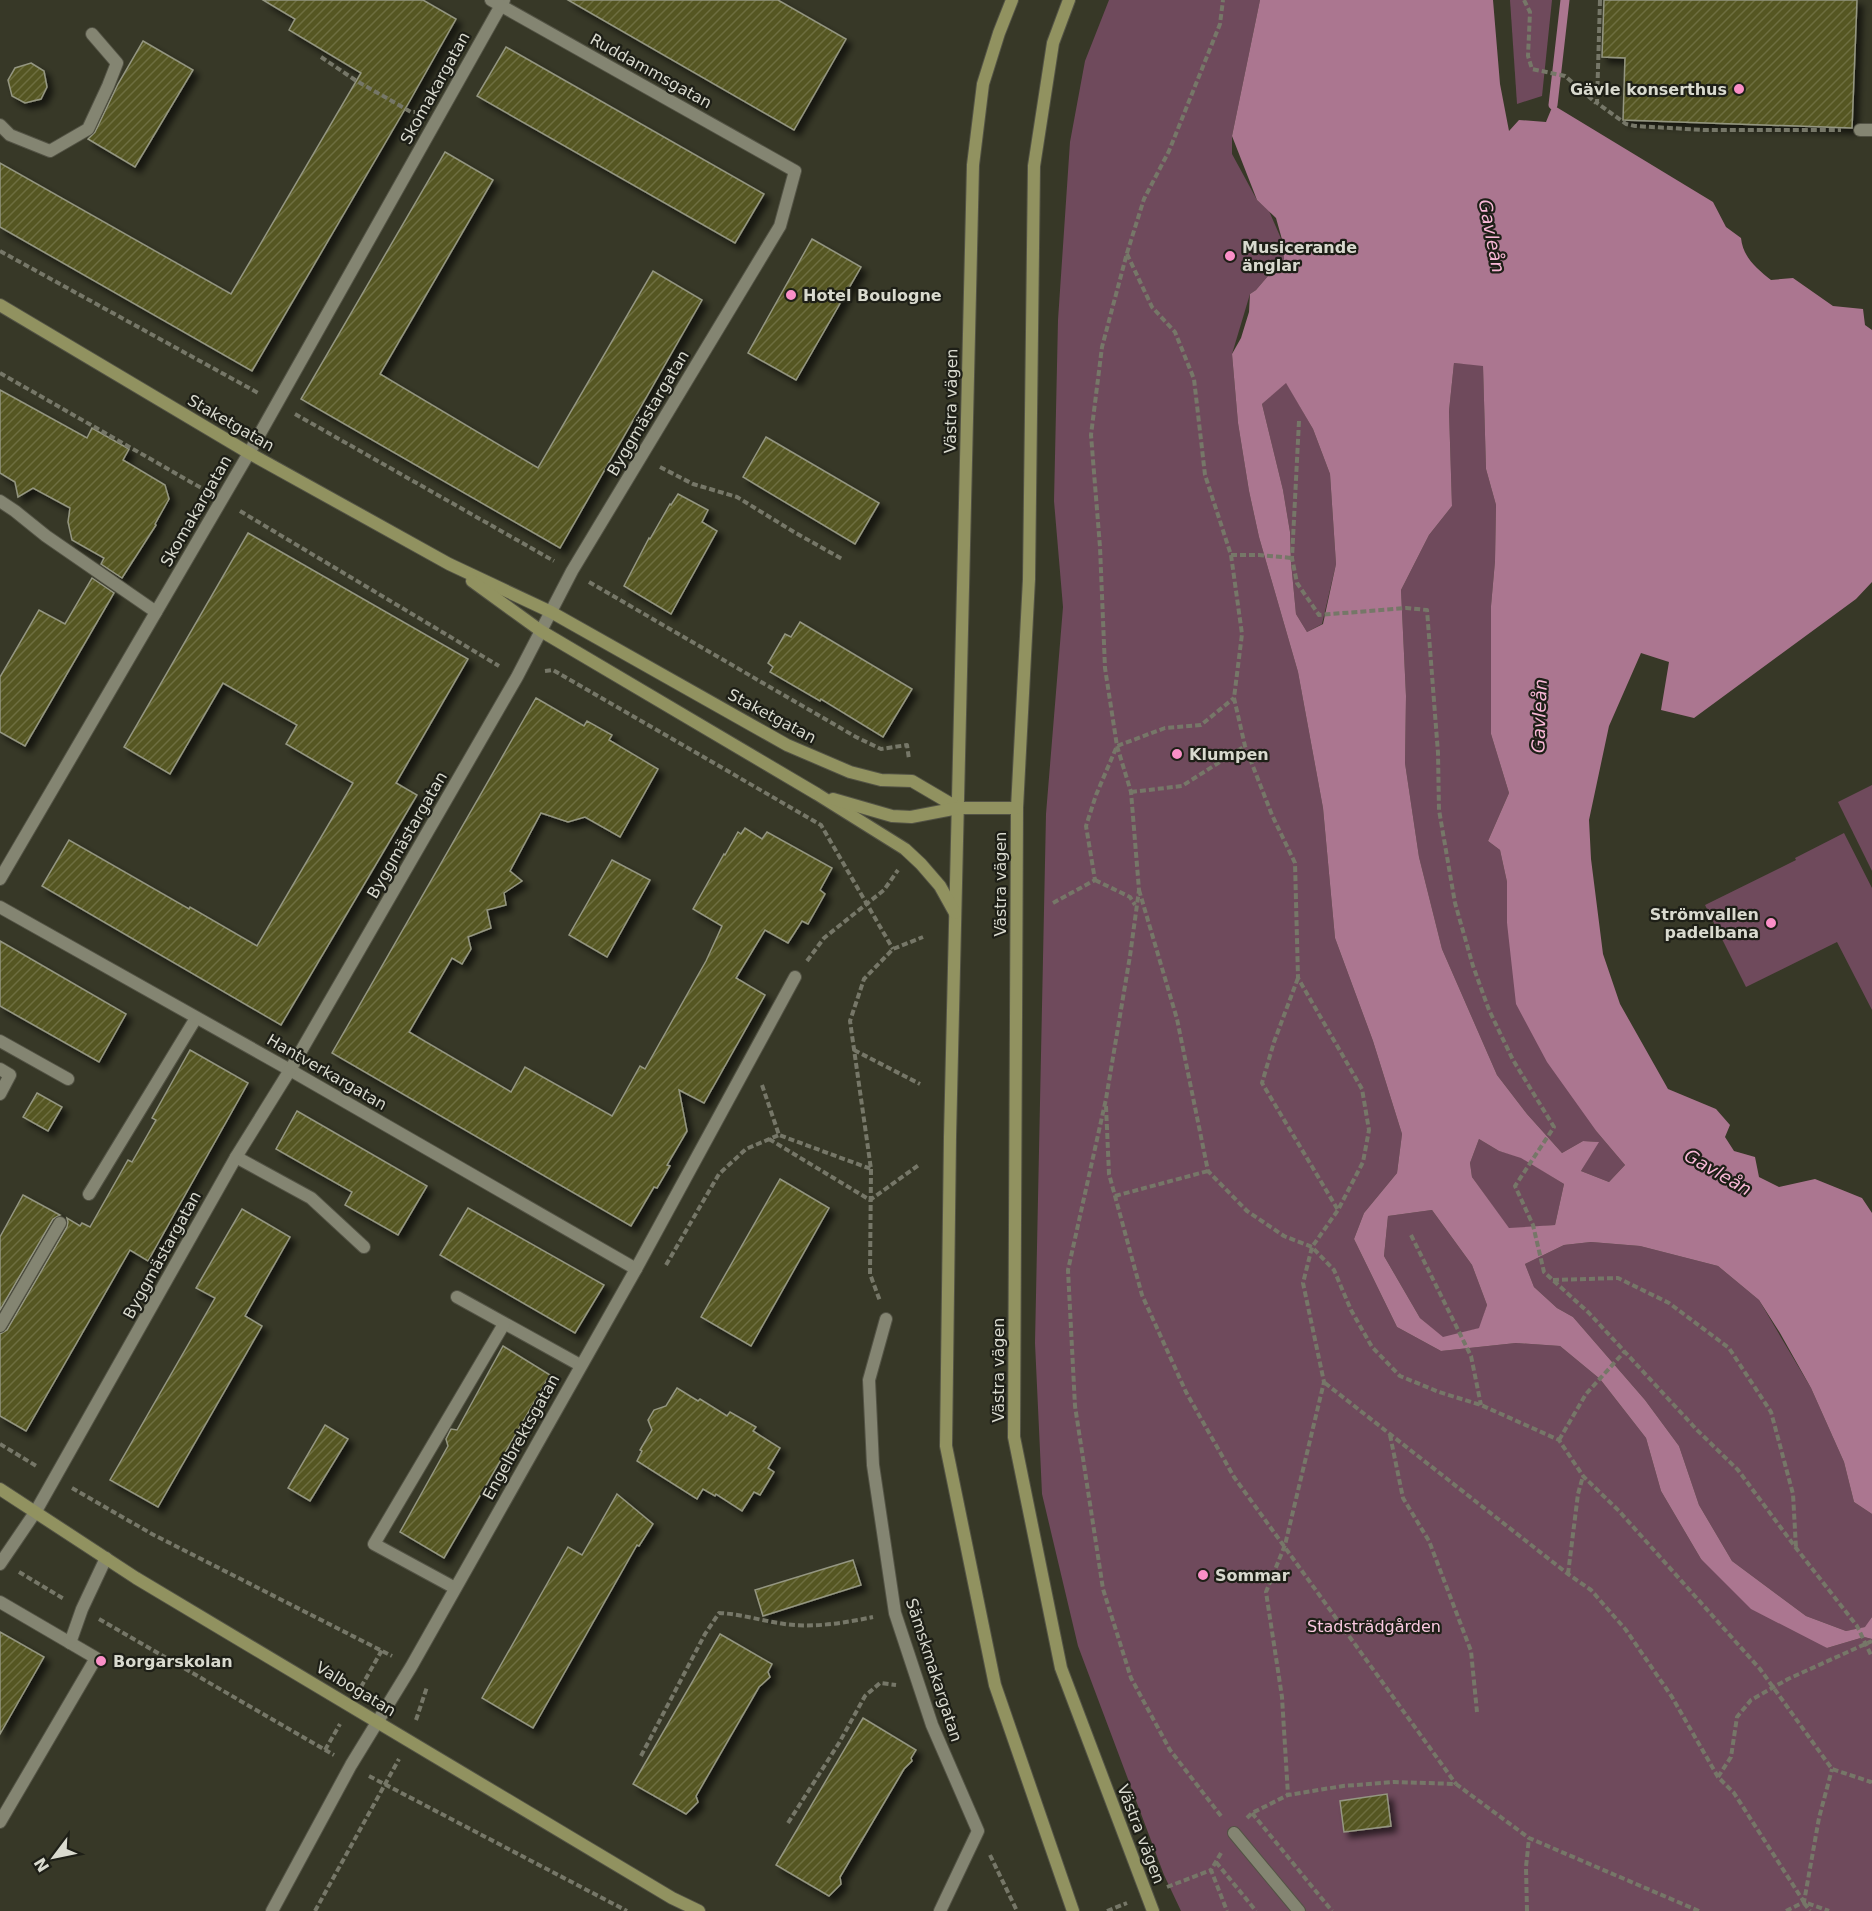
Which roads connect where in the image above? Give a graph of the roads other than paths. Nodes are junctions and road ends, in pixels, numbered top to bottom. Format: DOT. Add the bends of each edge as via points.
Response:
graph roads {
  1 [pos="1012,0"];
  2 [pos="1069,0"];
  3 [pos="498,2"];
  4 [pos="92,34"];
  5 [pos="0,125"];
  6 [pos="795,171"];
  7 [pos="0,305"];
  8 [pos="249,453"];
  9 [pos="0,501"];
  10 [pos="449,564"];
  11 [pos="156,612"];
  12 [pos="551,612"];
  13 [pos="541,631"];
  14 [pos="817,794"];
  15 [pos="958,808"];
  16 [pos="1017,808"];
  17 [pos="0,879"];
  18 [pos="0,907"];
  19 [pos="956,914"];
  20 [pos="795,977"];
  21 [pos="196,1018"];
  22 [pos="0,1041"];
  23 [pos="0,1069"];
  24 [pos="290,1070"];
  25 [pos="68,1079"];
  26 [pos="0,1094"];
  27 [pos="236,1157"];
  28 [pos="89,1194"];
  29 [pos="60,1223"];
  30 [pos="364,1247"];
  31 [pos="636,1269"];
  32 [pos="457,1297"];
  33 [pos="886,1319"];
  34 [pos="504,1324"];
  35 [pos="0,1326"];
  36 [pos="580,1365"];
  37 [pos="0,1489"];
  38 [pos="36,1511"];
  39 [pos="106,1558"];
  40 [pos="0,1563"];
  41 [pos="455,1588"];
  42 [pos="0,1602"];
  43 [pos="70,1643"];
  44 [pos="378,1721"];
  45 [pos="0,1822"];
  46 [pos="1234,1833"];
  47 [pos="682,1907"];
  48 [pos="272,1911"];
  49 [pos="699,1911"];
  50 [pos="940,1911"];
  51 [pos="1073,1911"];
  52 [pos="1153,1911"];
  53 [pos="1299,1911"];
  1 -- 15 [label="main road, Västra vägen" via="983,84 973,165"];
  2 -- 16 [label="main road, Västra vägen" via="1053,43 1034,166 1029,579"];
  3 -- 6 [label="street, Ruddammsgatan"];
  3 -- 8 [label="street, Skomakargatan"];
  4 -- 5 [label="street" via="117,63 88,129 50,151 10,135"];
  6 -- 12 [label="street, Byggmästargatan" via="780,226"];
  7 -- 8 [label="main road, Staketgatan"];
  8 -- 10 [label="main road, Staketgatan"];
  8 -- 11 [label="street, Skomakargatan"];
  9 -- 11 [label="street"];
  10 -- 12 [label="main road, Staketgatan"];
  10 -- 13 [label="main road, Staketgatan"];
  11 -- 17 [label="street, Skomakargatan"];
  12 -- 13 [label="street, Byggmästargatan"];
  12 -- 15 [label="main road, Staketgatan" via="787,745 850,772 881,780 912,781"];
  13 -- 14 [label="main road, Staketgatan"];
  13 -- 24 [label="street, Byggmästargatan"];
  14 -- 15 [label="main road, Staketgatan" via="892,816 910,817"];
  14 -- 19 [label="main road, Staketgatan" via="905,849 940,886"];
  15 -- 16 [label="main road, Västra vägen"];
  15 -- 19 [label="main road, Västra vägen"];
  16 -- 52 [label="main road, Västra vägen" via="1014,1437 1061,1668"];
  18 -- 21 [label="street, Hantverkargatan"];
  19 -- 51 [label="main road, Västra vägen" via="945,1446 995,1685"];
  20 -- 31 [label="street, Engelbrektsgatan"];
  21 -- 24 [label="street, Hantverkargatan"];
  21 -- 28 [label="street"];
  22 -- 25 [label="street"];
  23 -- 26 [label="street" via="10,1076"];
  24 -- 27 [label="street, Byggmästargatan"];
  24 -- 31 [label="street, Hantverkargatan"];
  27 -- 30 [label="street" via="311,1198"];
  27 -- 38 [label="street, Byggmästargatan"];
  29 -- 35 [label="street"];
  31 -- 36 [label="street, Engelbrektsgatan"];
  32 -- 34 [label="street"];
  33 -- 50 [label="street, Sämskmakargatan" via="869,1380 873,1465 895,1613 932,1725 978,1831"];
  34 -- 36 [label="street"];
  34 -- 41 [label="street" via="374,1544"];
  36 -- 41 [label="street, Engelbrektsgatan"];
  37 -- 38 [label="main road, Valbogatan"];
  38 -- 39 [label="main road, Valbogatan"];
  38 -- 40 [label="street, Byggmästargatan"];
  39 -- 43 [label="street"];
  39 -- 44 [label="main road, Valbogatan"];
  41 -- 44 [label="street, Engelbrektsgatan"];
  42 -- 43 [label="street"];
  43 -- 45 [label="street" via="96,1658"];
  44 -- 47 [label="main road, Valbogatan"];
  44 -- 48 [label="street, Engelbrektsgatan"];
  46 -- 53 [label="street"];
  47 -- 49 [label="main road, Valbogatan"];
}
